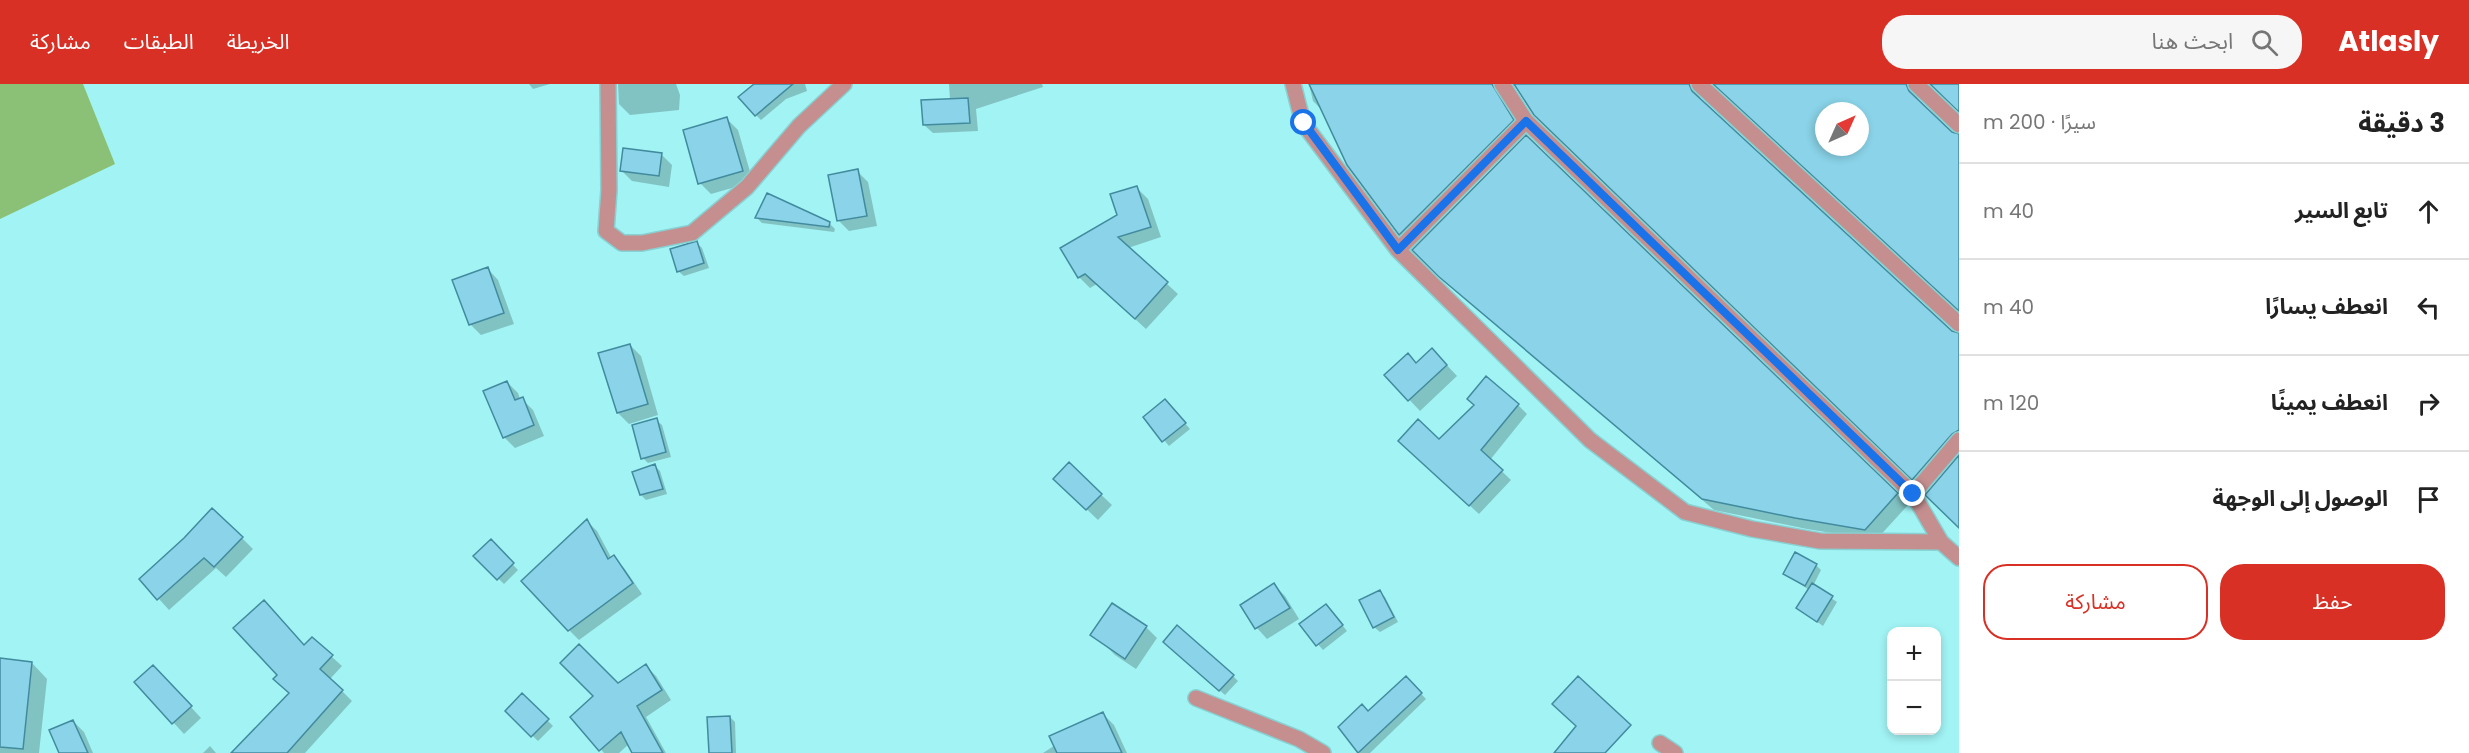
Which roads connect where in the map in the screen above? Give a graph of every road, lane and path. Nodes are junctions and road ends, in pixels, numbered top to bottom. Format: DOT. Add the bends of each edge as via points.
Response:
graph roads {
  1 [pos="608,84"];
  2 [pos="844,84"];
  3 [pos="1293,84"];
  4 [pos="1502,84"];
  5 [pos="1699,84"];
  6 [pos="1916,84"];
  7 [pos="1526,121"];
  8 [pos="1959,125"];
  9 [pos="1398,250"];
  10 [pos="1959,324"];
  11 [pos="1959,440"];
  12 [pos="1913,494"];
  13 [pos="1941,542"];
  14 [pos="1959,558"];
  15 [pos="1196,698"];
  16 [pos="1660,743"];
  17 [pos="1323,753"];
  18 [pos="1675,753"];
  1 -- 2 [label="street" via="606,231 622,243 692,233 747,187 799,126"];
  3 -- 9 [label="street" via="1304,123"];
  4 -- 7 [label="street"];
  5 -- 10 [label="street"];
  6 -- 8 [label="street"];
  7 -- 9 [label="street"];
  7 -- 12 [label="street"];
  9 -- 13 [label="street" via="1590,440 1685,512 1820,541"];
  11 -- 12 [label="street"];
  12 -- 13 [label="street"];
  13 -- 14 [label="street"];
  15 -- 17 [label="street" via="1299,739"];
  16 -- 18 [label="street"];
}
